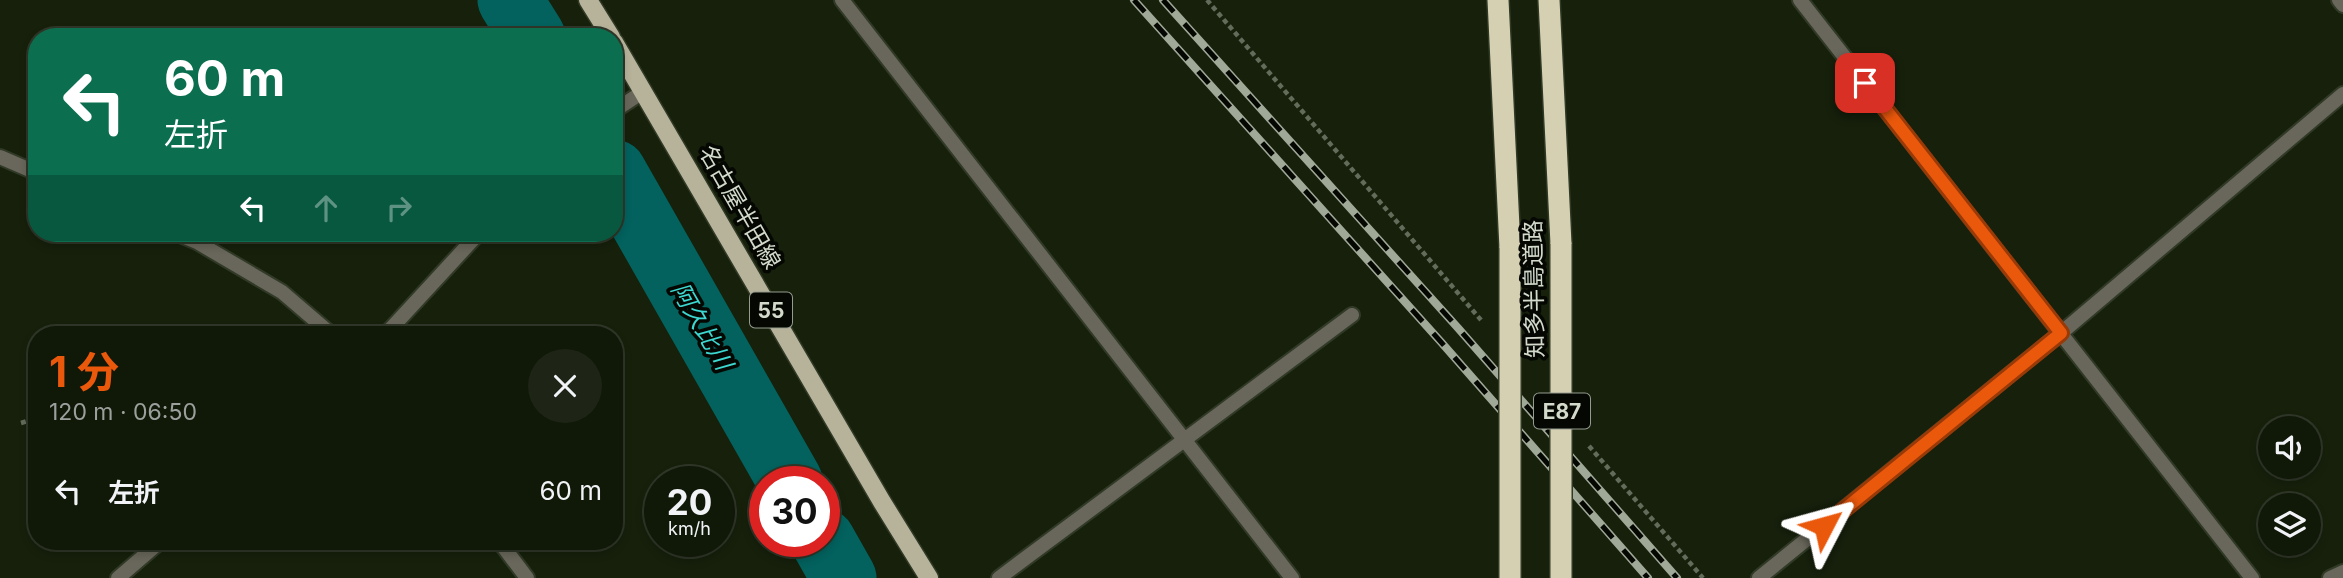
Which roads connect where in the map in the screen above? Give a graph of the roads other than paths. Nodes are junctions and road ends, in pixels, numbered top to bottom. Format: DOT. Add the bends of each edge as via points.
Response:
graph roads {
  1 [pos="588,0"];
  2 [pos="842,0"];
  3 [pos="1498,0"];
  4 [pos="1549,0"];
  5 [pos="1800,0"];
  6 [pos="2339,0"];
  7 [pos="2343,5"];
  8 [pos="605,28"];
  9 [pos="623,57"];
  10 [pos="644,91"];
  11 [pos="2343,94"];
  12 [pos="623,105"];
  13 [pos="0,157"];
  14 [pos="28,169"];
  15 [pos="197,242"];
  16 [pos="471,242"];
  17 [pos="1352,315"];
  18 [pos="322,326"];
  19 [pos="393,326"];
  20 [pos="2061,333"];
  21 [pos="1185,440"];
  22 [pos="151,550"];
  23 [pos="506,550"];
  24 [pos="2343,572"];
  25 [pos="118,578"];
  26 [pos="527,578"];
  27 [pos="929,578"];
  28 [pos="999,578"];
  29 [pos="1292,578"];
  30 [pos="1510,578"];
  31 [pos="1561,578"];
  32 [pos="1759,578"];
  33 [pos="2252,578"];
  34 [pos="2330,578"];
  1 -- 8 [label="main road"];
  2 -- 21 [label="street"];
  3 -- 30 [label="highway, 知多半島道路 / E87, bridge" via="1510,248"];
  4 -- 31 [label="highway, 知多半島道路 / E87, bridge" via="1561,244"];
  5 -- 20 [label="street"];
  6 -- 7 [label="street"];
  9 -- 10 [label="main road, 名古屋半田線 / 55"];
  10 -- 12 [label="street"];
  10 -- 27 [label="main road, 名古屋半田線 / 55"];
  11 -- 20 [label="street"];
  13 -- 14 [label="street"];
  15 -- 18 [label="street" via="282,292"];
  16 -- 19 [label="street"];
  17 -- 21 [label="street"];
  20 -- 32 [label="street"];
  20 -- 33 [label="street"];
  21 -- 28 [label="street"];
  21 -- 29 [label="street"];
  22 -- 25 [label="street"];
  23 -- 26 [label="street"];
  24 -- 34 [label="street"];
}
